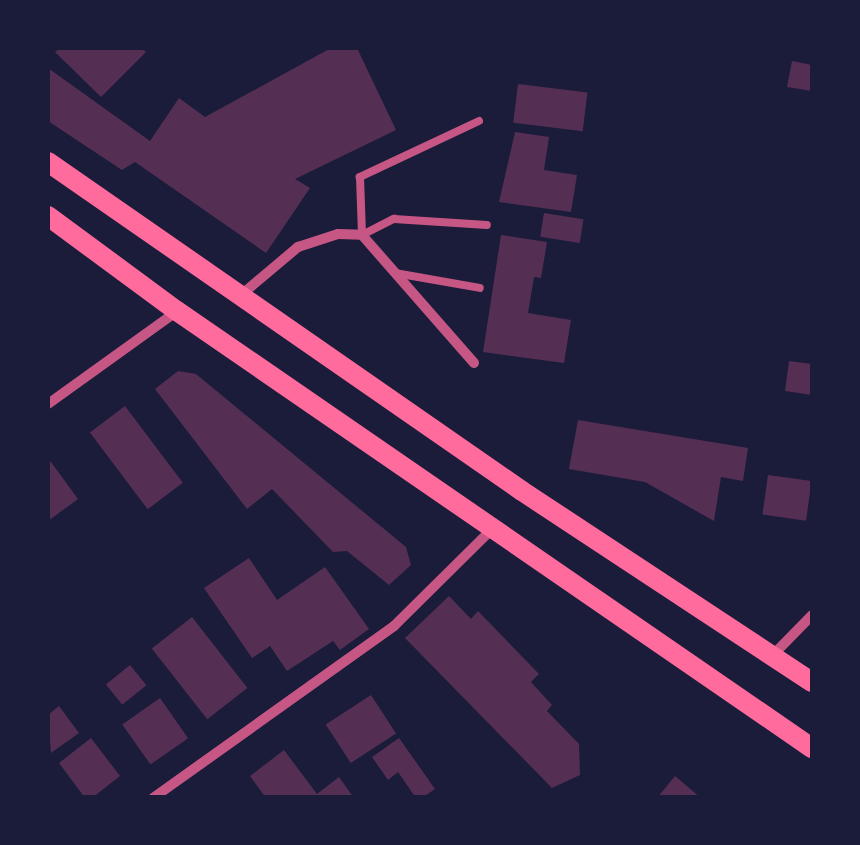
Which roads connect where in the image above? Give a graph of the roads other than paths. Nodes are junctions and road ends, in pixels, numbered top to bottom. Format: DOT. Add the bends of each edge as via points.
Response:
graph roads {
  1 [pos="478,121"];
  2 [pos="48,162"];
  3 [pos="48,216"];
  4 [pos="487,224"];
  5 [pos="362,235"];
  6 [pos="395,273"];
  7 [pos="480,288"];
  8 [pos="241,295"];
  9 [pos="177,311"];
  10 [pos="474,363"];
  11 [pos="48,404"];
  12 [pos="492,529"];
  13 [pos="812,616"];
  14 [pos="773,655"];
  15 [pos="812,682"];
  16 [pos="812,748"];
  17 [pos="153,798"];
  1 -- 5 [label="lane" via="360,177"];
  2 -- 8 [label="main road"];
  3 -- 9 [label="main road"];
  4 -- 5 [label="lane" via="394,219"];
  5 -- 6 [label="street"];
  5 -- 8 [label="street" via="338,234 298,247"];
  6 -- 7 [label="lane"];
  6 -- 10 [label="street"];
  8 -- 14 [label="main road"];
  9 -- 11 [label="street"];
  9 -- 12 [label="main road"];
  12 -- 16 [label="main road"];
  12 -- 17 [label="street" via="394,626"];
  13 -- 14 [label="street"];
  14 -- 15 [label="main road"];
}
